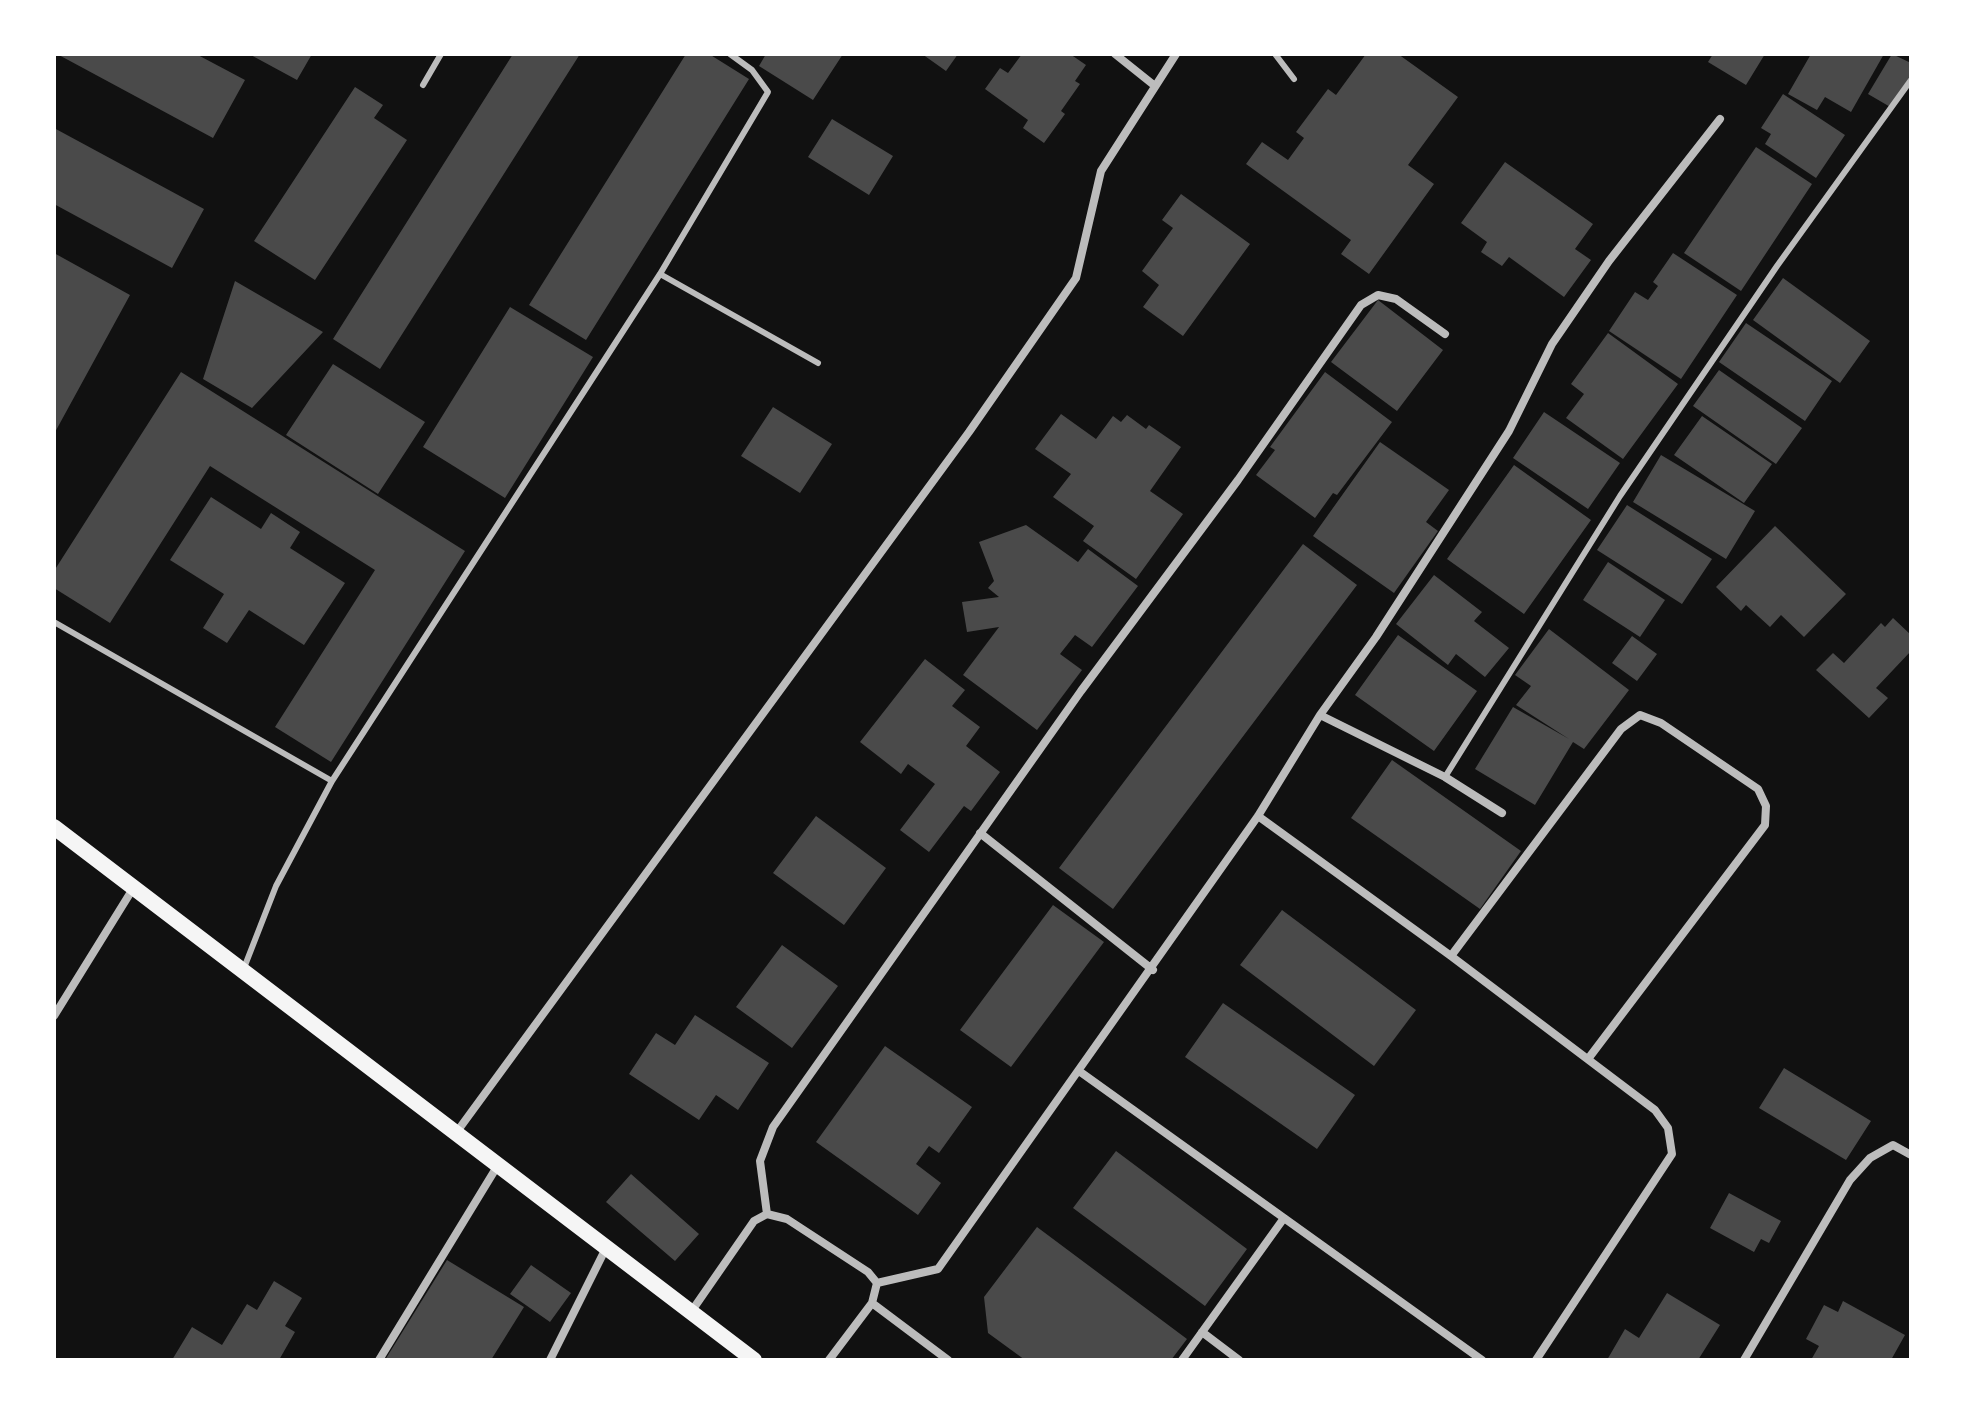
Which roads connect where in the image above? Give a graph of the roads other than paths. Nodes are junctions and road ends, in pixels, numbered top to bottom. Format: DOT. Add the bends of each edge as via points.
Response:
graph roads {
  1 [pos="441,54"];
  2 [pos="730,54"];
  3 [pos="1115,54"];
  4 [pos="1176,54"];
  5 [pos="1275,54"];
  6 [pos="1294,79"];
  7 [pos="1911,80"];
  8 [pos="423,85"];
  9 [pos="1155,86"];
  10 [pos="1720,119"];
  11 [pos="660,274"];
  12 [pos="1445,334"];
  13 [pos="818,363"];
  14 [pos="54,622"];
  15 [pos="1320,715"];
  16 [pos="1445,777"];
  17 [pos="332,781"];
  18 [pos="1502,813"];
  19 [pos="1258,816"];
  20 [pos="54,827"];
  21 [pos="980,833"];
  22 [pos="134,886"];
  23 [pos="1451,956"];
  24 [pos="244,968"];
  25 [pos="1153,970"];
  26 [pos="54,1016"];
  27 [pos="1588,1059"];
  28 [pos="1079,1071"];
  29 [pos="456,1133"];
  30 [pos="1911,1155"];
  31 [pos="498,1164"];
  32 [pos="767,1214"];
  33 [pos="1284,1218"];
  34 [pos="606,1247"];
  35 [pos="877,1283"];
  36 [pos="872,1303"];
  37 [pos="691,1312"];
  38 [pos="1202,1332"];
  39 [pos="379,1360"];
  40 [pos="550,1360"];
  41 [pos="754,1360"];
  42 [pos="829,1360"];
  43 [pos="948,1360"];
  44 [pos="1182,1360"];
  45 [pos="1239,1360"];
  46 [pos="1482,1360"];
  47 [pos="1536,1360"];
  48 [pos="1744,1360"];
  1 -- 8 [label="lane"];
  2 -- 11 [label="lane" via="752,70 768,92"];
  3 -- 9 [label="street"];
  4 -- 9 [label="street"];
  5 -- 6 [label="lane"];
  7 -- 16 [label="lane" via="1620,496"];
  9 -- 29 [label="street" via="1101,171 1076,278"];
  10 -- 15 [label="street" via="1552,344 1509,431"];
  11 -- 13 [label="lane"];
  11 -- 17 [label="lane"];
  12 -- 21 [label="street" via="1396,299 1378,295 1361,305"];
  14 -- 17 [label="lane"];
  15 -- 16 [label="street"];
  15 -- 19 [label="street"];
  16 -- 18 [label="street"];
  17 -- 24 [label="lane" via="276,886"];
  19 -- 23 [label="street"];
  19 -- 25 [label="street"];
  20 -- 22 [label="main road"];
  21 -- 25 [label="street"];
  21 -- 32 [label="street" via="773,1127 760,1161"];
  22 -- 24 [label="main road"];
  22 -- 26 [label="street"];
  23 -- 27 [label="street"];
  23 -- 27 [label="street" via="1621,729 1640,715 1661,723 1758,789 1766,806 1765,825"];
  24 -- 29 [label="main road"];
  25 -- 28 [label="street"];
  27 -- 47 [label="street" via="1655,1110 1668,1128 1672,1154"];
  28 -- 33 [label="street"];
  28 -- 35 [label="street" via="938,1269"];
  29 -- 31 [label="main road"];
  30 -- 48 [label="street" via="1893,1145 1870,1158 1850,1180"];
  31 -- 34 [label="main road"];
  31 -- 39 [label="street"];
  32 -- 35 [label="street" via="787,1219"];
  32 -- 37 [label="street" via="754,1221"];
  33 -- 38 [label="street"];
  33 -- 46 [label="street"];
  34 -- 37 [label="main road"];
  34 -- 40 [label="street"];
  35 -- 36 [label="street"];
  36 -- 42 [label="street"];
  36 -- 43 [label="street"];
  37 -- 41 [label="main road"];
  38 -- 44 [label="street"];
  38 -- 45 [label="street"];
}
